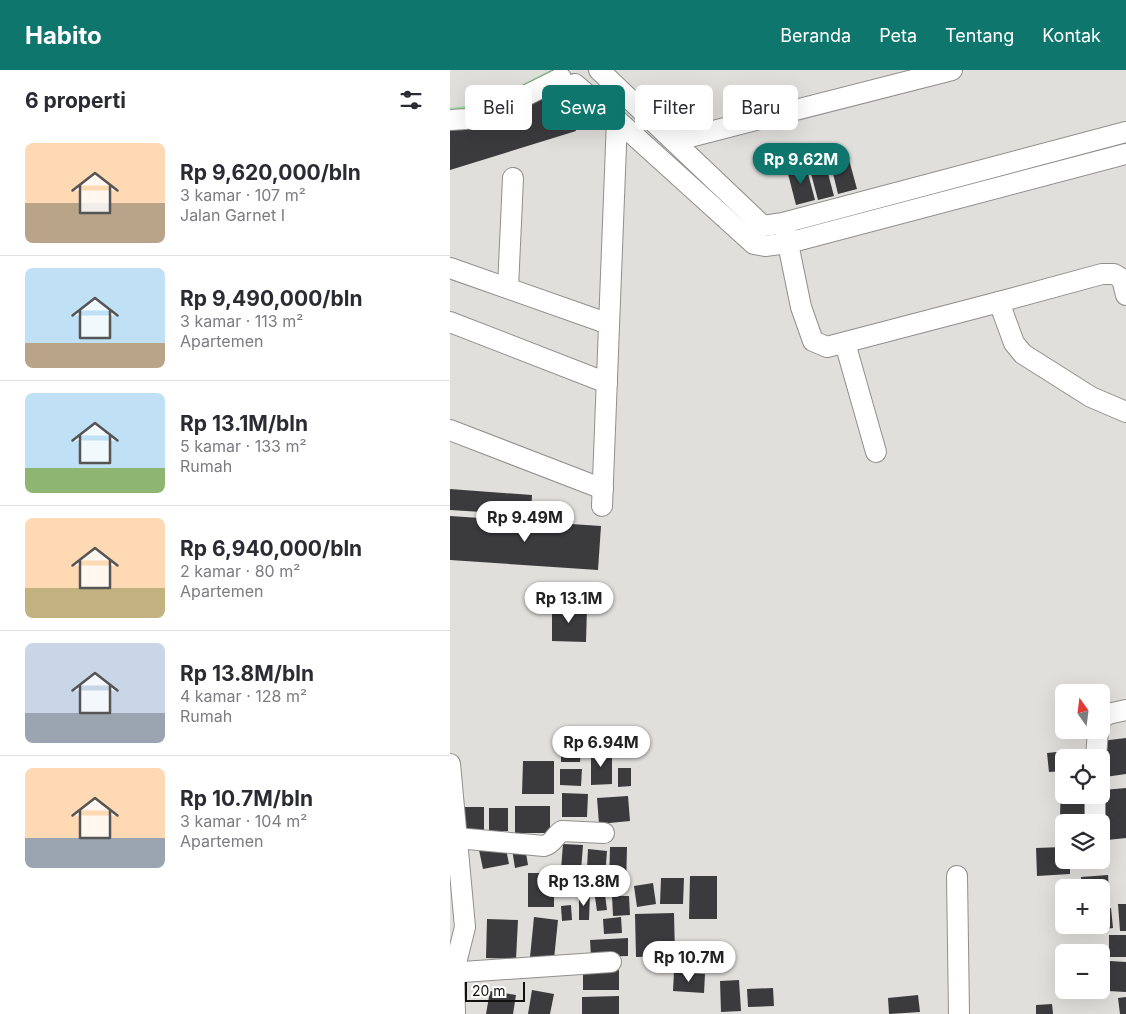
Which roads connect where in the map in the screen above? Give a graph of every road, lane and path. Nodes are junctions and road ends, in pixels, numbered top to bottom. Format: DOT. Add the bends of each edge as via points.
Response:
graph roads {
  1 [pos="595,70"];
  2 [pos="599,70"];
  3 [pos="952,70"];
  4 [pos="560,75"];
  5 [pos="573,85"];
  6 [pos="450,108"];
  7 [pos="450,120"];
  8 [pos="625,127"];
  9 [pos="617,130"];
  10 [pos="1126,132"];
  11 [pos="674,141"];
  12 [pos="1126,154"];
  13 [pos="967,174"];
  14 [pos="513,178"];
  15 [pos="973,195"];
  16 [pos="783,223"];
  17 [pos="788,243"];
  18 [pos="450,268"];
  19 [pos="508,288"];
  20 [pos="1126,295"];
  21 [pos="999,302"];
  22 [pos="450,322"];
  23 [pos="609,324"];
  24 [pos="845,343"];
  25 [pos="607,383"];
  26 [pos="1126,412"];
  27 [pos="450,430"];
  28 [pos="876,452"];
  29 [pos="1126,710"];
  30 [pos="1110,714"];
  31 [pos="450,764"];
  32 [pos="604,833"];
  33 [pos="457,838"];
  34 [pos="956,876"];
  35 [pos="611,962"];
  36 [pos="454,971"];
  37 [pos="455,1014"];
  38 [pos="959,1014"];
  1 -- 4 [label="street" via="582,82"];
  2 -- 11 [label="street"];
  3 -- 11 [label="street"];
  4 -- 5 [label="street"];
  4 -- 6 [label="street" via="466,107"];
  4 -- 7 [label="street" via="499,109 466,119"];
  8 -- 17 [label="street" via="754,244"];
  9 -- 23 [label="street"];
  10 -- 13 [label="street"];
  11 -- 16 [label="street" via="763,226"];
  12 -- 15 [label="street"];
  13 -- 15 [label="street"];
  13 -- 16 [label="street"];
  14 -- 19 [label="street"];
  15 -- 17 [label="street"];
  16 -- 17 [label="street"];
  17 -- 24 [label="street" via="801,307 813,341 827,347"];
  18 -- 19 [label="street"];
  19 -- 23 [label="street"];
  20 -- 21 [label="street" via="1122,279 1114,274 1102,274"];
  21 -- 24 [label="street"];
  21 -- 26 [label="street" via="1014,343 1023,354 1091,397"];
  22 -- 25 [label="street"];
  23 -- 25 [label="street"];
  24 -- 28 [label="street"];
  25 -- 27 [label="street" via="602,498"];
  29 -- 30 [label="street"];
  31 -- 33 [label="street"];
  32 -- 33 [label="street" via="562,831 544,846"];
  33 -- 36 [label="street" via="464,927"];
  34 -- 38 [label="street"];
  35 -- 36 [label="street"];
  36 -- 37 [label="street"];
}
